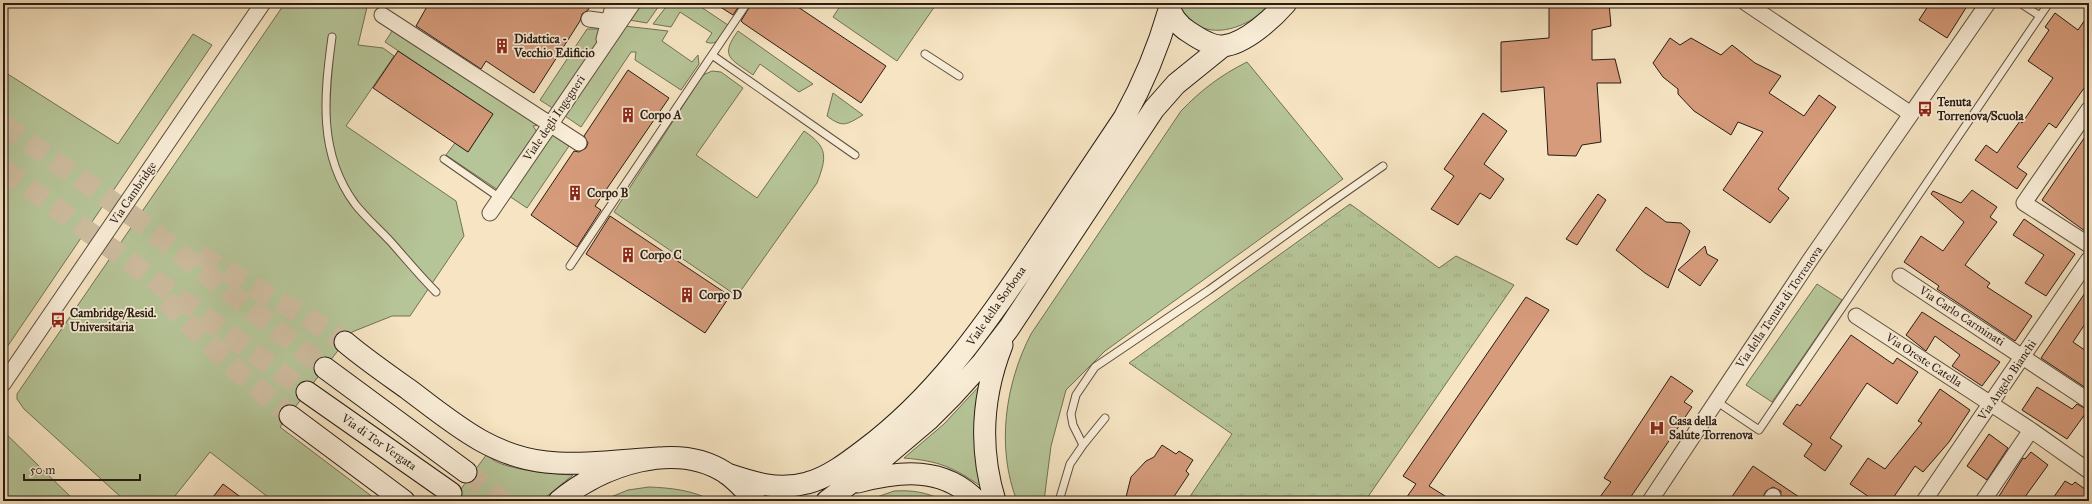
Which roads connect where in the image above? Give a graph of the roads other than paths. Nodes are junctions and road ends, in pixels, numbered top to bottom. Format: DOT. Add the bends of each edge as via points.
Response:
graph roads {
  1 [pos="263,3"];
  2 [pos="614,3"];
  3 [pos="633,3"];
  4 [pos="747,3"];
  5 [pos="1286,3"];
  6 [pos="1746,3"];
  7 [pos="1988,3"];
  8 [pos="2020,3"];
  9 [pos="2049,3"];
  10 [pos="1169,6"];
  11 [pos="382,15"];
  12 [pos="2040,16"];
  13 [pos="589,20"];
  14 [pos="614,22"];
  15 [pos="332,37"];
  16 [pos="1223,46"];
  17 [pos="925,54"];
  18 [pos="712,55"];
  19 [pos="959,76"];
  20 [pos="2089,108"];
  21 [pos="1911,114"];
  22 [pos="550,124"];
  23 [pos="580,143"];
  24 [pos="855,155"];
  25 [pos="444,159"];
  26 [pos="1383,166"];
  27 [pos="500,198"];
  28 [pos="490,213"];
  29 [pos="2089,245"];
  30 [pos="2089,259"];
  31 [pos="570,266"];
  32 [pos="1900,276"];
  33 [pos="436,292"];
  34 [pos="1856,316"];
  35 [pos="1009,328"];
  36 [pos="345,342"];
  37 [pos="2023,357"];
  38 [pos="325,368"];
  39 [pos="3,384"];
  40 [pos="308,392"];
  41 [pos="1716,401"];
  42 [pos="2089,401"];
  43 [pos="1991,403"];
  44 [pos="290,416"];
  45 [pos="1105,418"];
  46 [pos="2031,430"];
  47 [pos="1083,445"];
  48 [pos="659,458"];
  49 [pos="2089,471"];
  50 [pos="466,472"];
  51 [pos="727,474"];
  52 [pos="846,485"];
  53 [pos="451,493"];
  54 [pos="404,501"];
  55 [pos="559,501"];
  56 [pos="755,501"];
  57 [pos="827,501"];
  58 [pos="977,501"];
  59 [pos="995,501"];
  60 [pos="1059,501"];
  61 [pos="1650,501"];
  62 [pos="1924,501"];
  63 [pos="1983,501"];
  1 -- 39 [label="street, Via Cambridge"];
  2 -- 14 [label="street, Viale degli Ingegneri"];
  3 -- 14 [label="street"];
  4 -- 18 [label="lane"];
  5 -- 16 [label="street, Viale della Sorbona" via="1261,27"];
  6 -- 21 [label="street"];
  7 -- 21 [label="street, Via della Tenuta di Torrenova"];
  8 -- 12 [label="lane"];
  9 -- 12 [label="lane"];
  10 -- 16 [label="street" via="1177,21 1192,34"];
  10 -- 51 [label="street, Viale della Sorbona" via="1156,51 1124,118 989,319 957,361 921,400 871,446 816,480 799,485 775,487"];
  11 -- 22 [label="street"];
  12 -- 41 [label="lane" via="1759,430"];
  13 -- 14 [label="street"];
  14 -- 22 [label="street, Viale degli Ingegneri" via="601,50"];
  15 -- 33 [label="lane" via="325,116 328,145 334,166 346,191 362,213"];
  16 -- 35 [label="street, Viale della Sorbona" via="1176,84 1154,109"];
  17 -- 19 [label="lane"];
  18 -- 24 [label="lane"];
  18 -- 31 [label="lane"];
  20 -- 29 [label="street" via="2024,203"];
  21 -- 41 [label="street, Via della Tenuta di Torrenova"];
  22 -- 23 [label="street"];
  22 -- 27 [label="street, Viale degli Ingegneri"];
  25 -- 27 [label="lane"];
  26 -- 47 [label="lane" via="1209,290 1095,367 1076,395 1072,414 1073,425"];
  27 -- 28 [label="street, Viale degli Ingegneri"];
  30 -- 37 [label="street, Via Angelo Bianchi"];
  32 -- 37 [label="street, Via Carlo Carminati"];
  34 -- 43 [label="street, Via Oreste Catella"];
  35 -- 52 [label="street, Viale della Sorbona" via="967,381 928,420"];
  35 -- 59 [label="street" via="995,364 985,416 986,467"];
  36 -- 48 [label="street" via="460,428 503,452 524,459 558,463"];
  37 -- 42 [label="street, Via Carlo Carminati"];
  37 -- 43 [label="street, Via Angelo Bianchi"];
  38 -- 50 [label="street"];
  40 -- 53 [label="street, Via di Tor Vergata"];
  41 -- 61 [label="street, Via della Tenuta di Torrenova"];
  43 -- 46 [label="street, Via Oreste Catella"];
  43 -- 62 [label="street, Via Angelo Bianchi"];
  44 -- 54 [label="street"];
  45 -- 47 [label="lane"];
  46 -- 49 [label="street, Via Oreste Catella"];
  46 -- 63 [label="street"];
  47 -- 60 [label="lane" via="1070,464"];
  48 -- 51 [label="street, Viale della Sorbona" via="679,458 698,462"];
  48 -- 55 [label="street" via="622,466 577,488"];
  51 -- 56 [label="street"];
  52 -- 57 [label="street, Viale della Sorbona"];
  52 -- 58 [label="street" via="889,474 923,474 952,483"];
}
